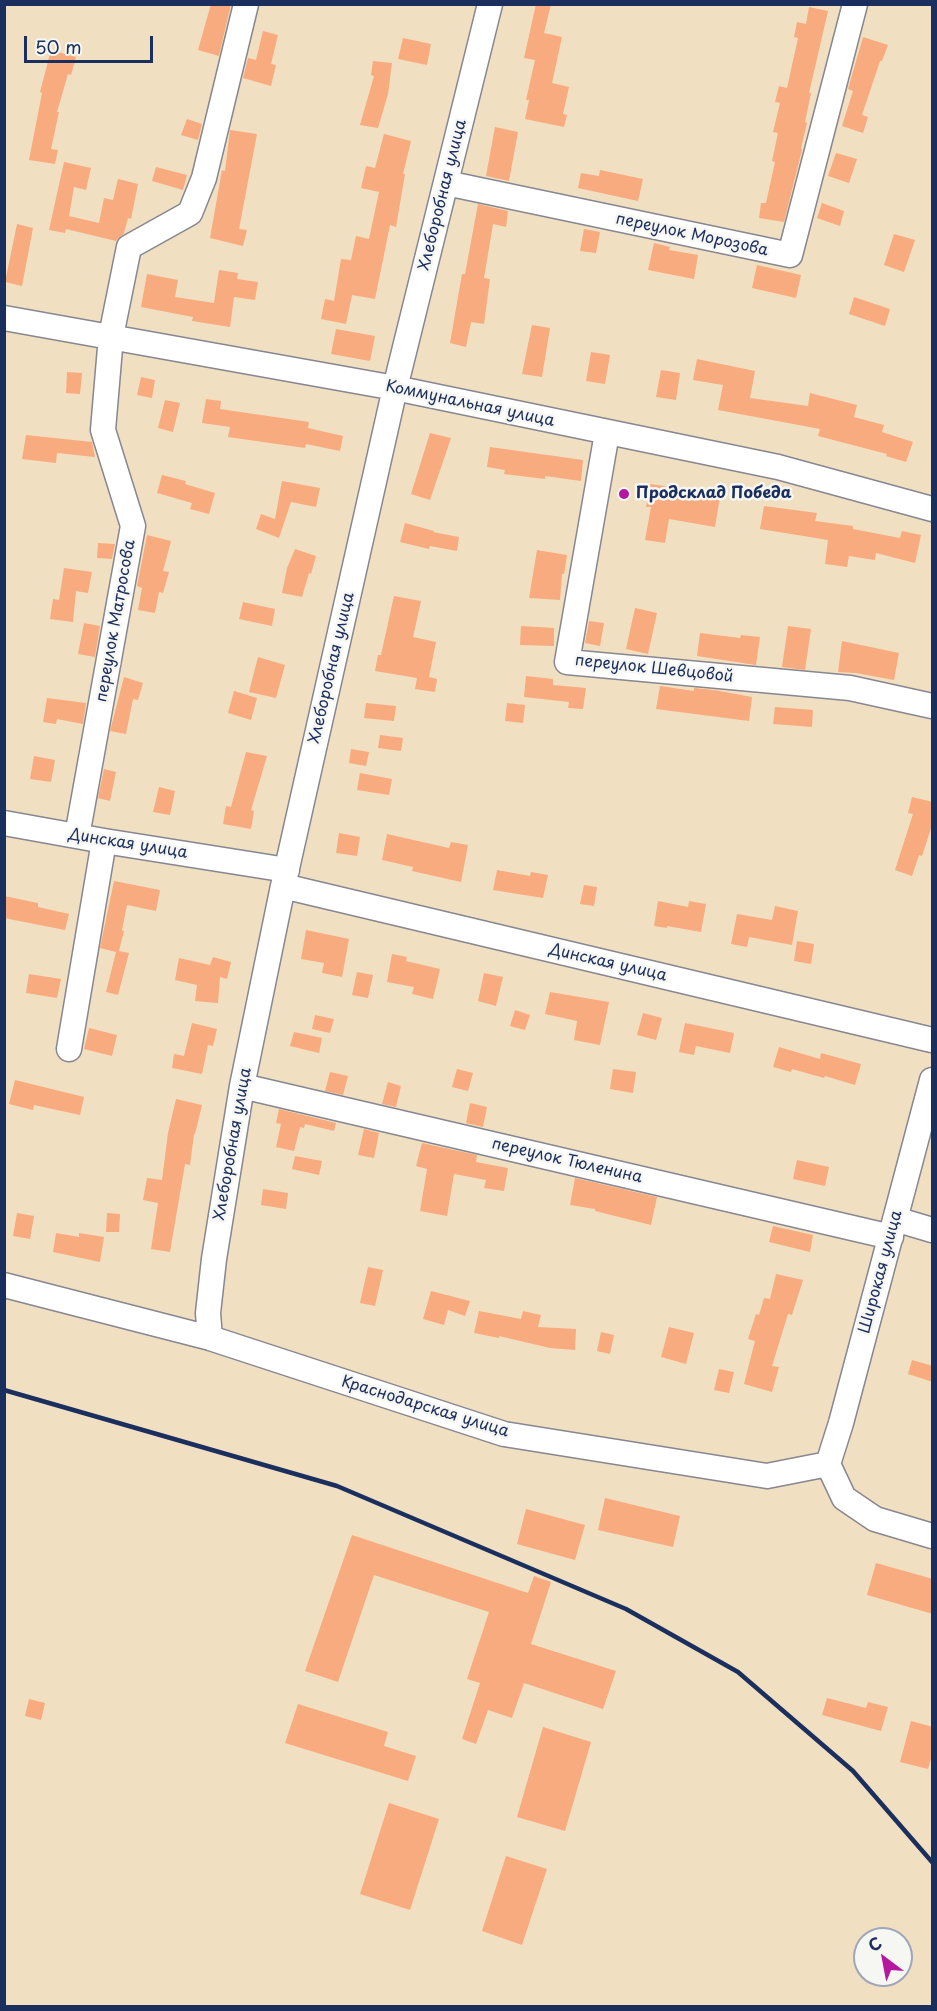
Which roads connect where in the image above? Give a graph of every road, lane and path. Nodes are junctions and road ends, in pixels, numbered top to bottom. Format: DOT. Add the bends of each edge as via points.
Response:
graph roads {
  1 [pos="246,4"];
  2 [pos="490,4"];
  3 [pos="855,4"];
  4 [pos="446,183"];
  5 [pos="4,318"];
  6 [pos="111,336"];
  7 [pos="395,388"];
  8 [pos="607,433"];
  9 [pos="933,509"];
  10 [pos="933,706"];
  11 [pos="4,823"];
  12 [pos="77,836"];
  13 [pos="104,841"];
  14 [pos="285,878"];
  15 [pos="933,1040"];
  16 [pos="69,1049"];
  17 [pos="933,1080"];
  18 [pos="242,1086"];
  19 [pos="893,1228"];
  20 [pos="933,1230"];
  21 [pos="4,1285"];
  22 [pos="210,1338"];
  23 [pos="828,1464"];
  24 [pos="933,1536"];
  1 -- 6 [label="street, переулок Матросова" via="204,178 190,213 129,247"];
  2 -- 4 [label="street, Хлеборобная улица"];
  3 -- 4 [label="street, переулок Морозова" via="790,255"];
  4 -- 7 [label="street, Хлеборобная улица"];
  5 -- 6 [label="street, Коммунальная улица"];
  6 -- 7 [label="street, Коммунальная улица"];
  6 -- 12 [label="street, переулок Матросова" via="103,430 133,526"];
  7 -- 8 [label="street, Коммунальная улица"];
  7 -- 14 [label="street, Хлеборобная улица"];
  8 -- 9 [label="street, Коммунальная улица" via="778,467"];
  8 -- 10 [label="street, переулок Шевцовой" via="567,662 850,688"];
  11 -- 12 [label="street, Динская улица"];
  12 -- 13 [label="street, Динская улица"];
  13 -- 14 [label="street, Динская улица"];
  13 -- 16 [label="street"];
  14 -- 15 [label="street, Динская улица"];
  14 -- 18 [label="street, Хлеборобная улица"];
  17 -- 19 [label="street, Широкая улица"];
  18 -- 19 [label="street, переулок Тюленина"];
  18 -- 22 [label="street, Хлеборобная улица" via="214,1259 208,1313"];
  19 -- 20 [label="street, переулок Тюленина"];
  19 -- 23 [label="street, Широкая улица"];
  21 -- 22 [label="street, Краснодарская улица"];
  22 -- 23 [label="street, Краснодарская улица" via="504,1434 767,1476"];
  23 -- 24 [label="street" via="844,1498 875,1519"];
}
